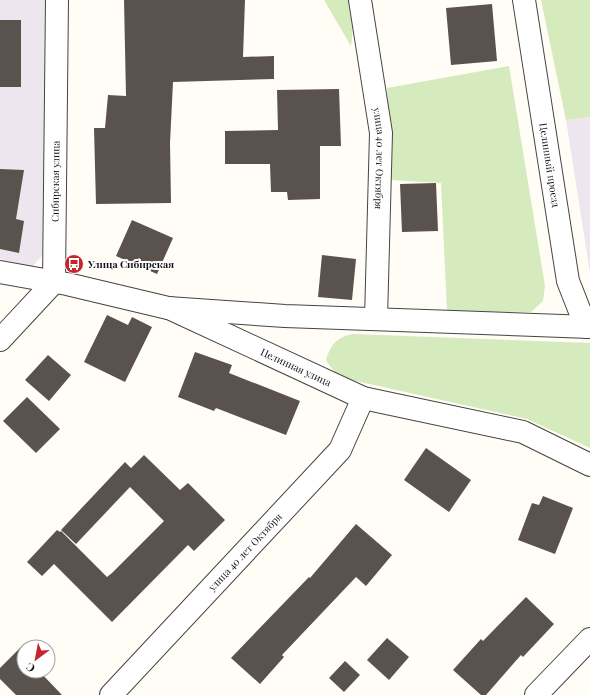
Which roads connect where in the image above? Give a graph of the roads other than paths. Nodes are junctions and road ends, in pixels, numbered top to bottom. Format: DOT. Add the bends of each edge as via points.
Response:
graph roads {
  1 [pos="58,0"];
  2 [pos="360,0"];
  3 [pos="524,0"];
  4 [pos="0,272"];
  5 [pos="54,282"];
  6 [pos="168,308"];
  7 [pos="376,319"];
  8 [pos="588,327"];
  9 [pos="0,340"];
  10 [pos="363,398"];
  11 [pos="590,465"];
  12 [pos="590,639"];
  13 [pos="111,695"];
  14 [pos="536,695"];
  1 -- 5 [label="street, Сибирская улица"];
  2 -- 7 [label="street, улица 40 лет Октября" via="381,133"];
  3 -- 8 [label="street, Целинный проезд" via="568,281"];
  4 -- 5 [label="street, Целинная улица"];
  5 -- 6 [label="street, Целинная улица"];
  5 -- 9 [label="street"];
  6 -- 7 [label="street"];
  6 -- 10 [label="street, Целинная улица"];
  7 -- 8 [label="street"];
  10 -- 11 [label="street, Целинная улица" via="523,432"];
  10 -- 13 [label="street, улица 40 лет Октября" via="340,450"];
  12 -- 14 [label="street"];
}
